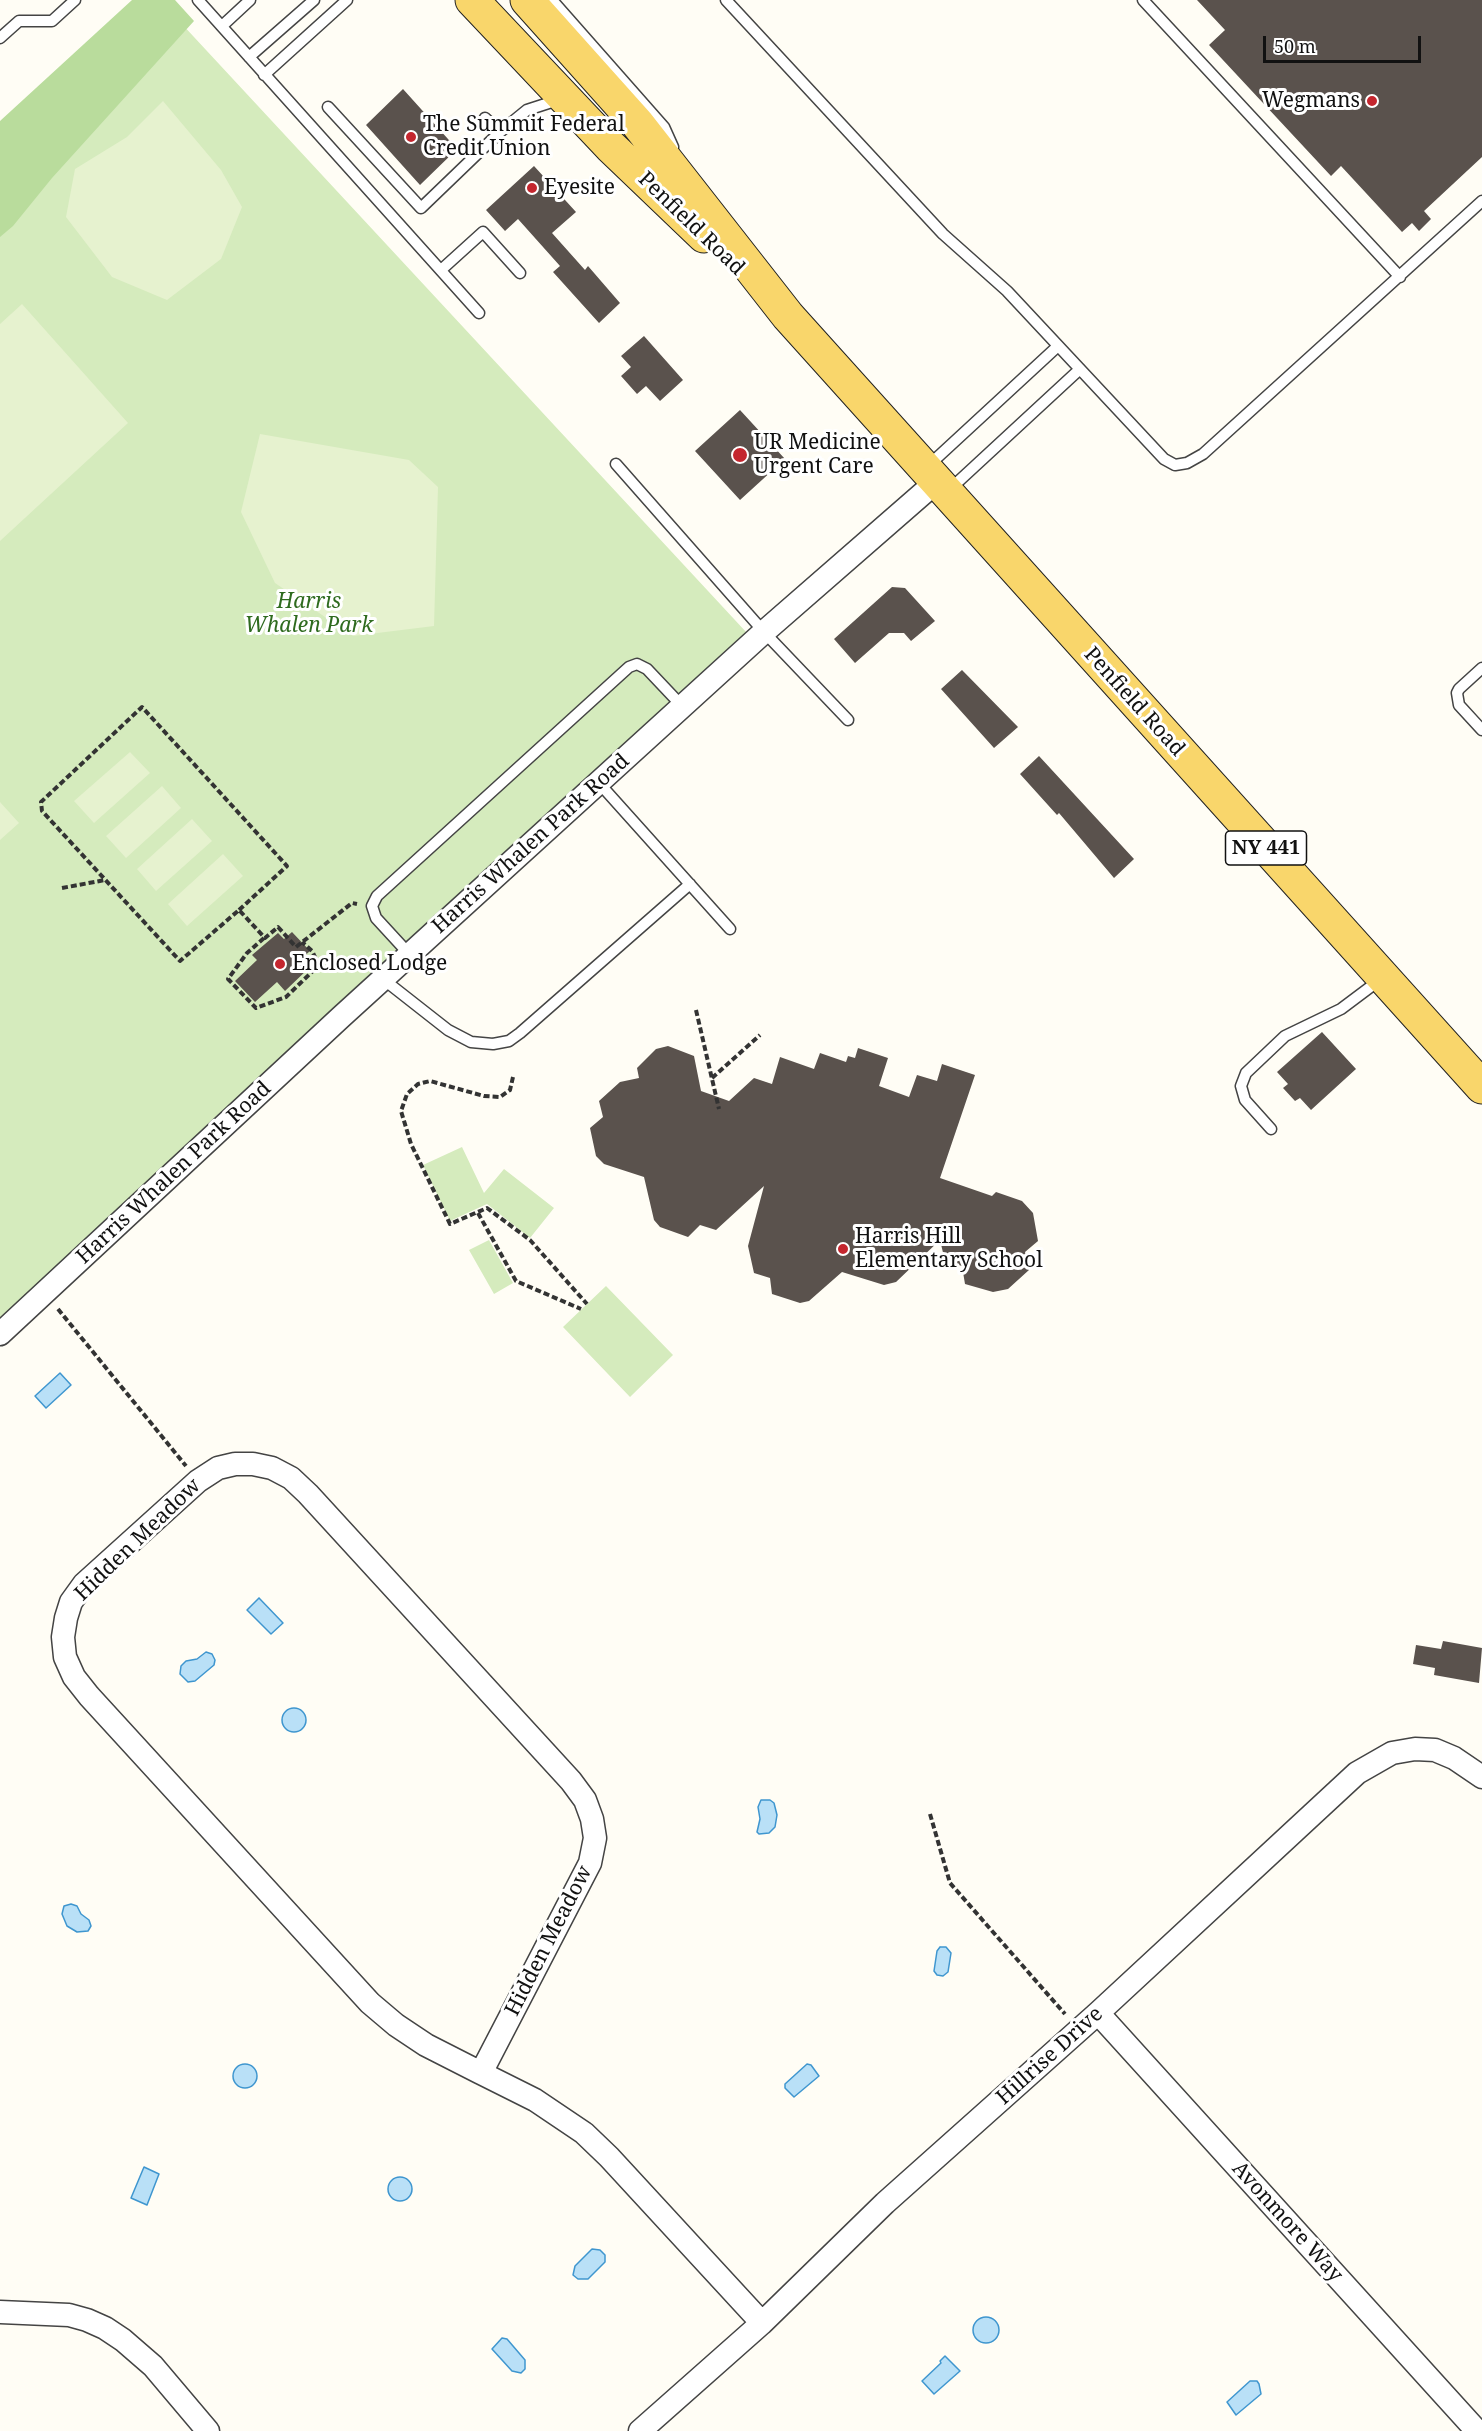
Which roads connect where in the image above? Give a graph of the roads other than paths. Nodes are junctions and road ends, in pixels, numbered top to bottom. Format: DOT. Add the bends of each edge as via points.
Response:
graph roads {
  1 [pos="75,0"];
  2 [pos="198,0"];
  3 [pos="250,0"];
  4 [pos="314,0"];
  5 [pos="347,0"];
  6 [pos="472,0"];
  7 [pos="527,0"];
  8 [pos="552,0"];
  9 [pos="726,0"];
  10 [pos="1143,0"];
  11 [pos="222,26"];
  12 [pos="542,34"];
  13 [pos="0,38"];
  14 [pos="249,57"];
  15 [pos="264,75"];
  16 [pos="600,81"];
  17 [pos="565,98"];
  18 [pos="328,107"];
  19 [pos="485,118"];
  20 [pos="500,132"];
  21 [pos="695,197"];
  22 [pos="1482,201"];
  23 [pos="441,270"];
  24 [pos="520,273"];
  25 [pos="1401,277"];
  26 [pos="479,313"];
  27 [pos="788,316"];
  28 [pos="1058,346"];
  29 [pos="1080,369"];
  30 [pos="616,464"];
  31 [pos="935,482"];
  32 [pos="764,632"];
  33 [pos="1482,668"];
  34 [pos="682,706"];
  35 [pos="848,720"];
  36 [pos="1482,730"];
  37 [pos="598,783"];
  38 [pos="690,884"];
  39 [pos="730,929"];
  40 [pos="410,955"];
  41 [pos="1384,977"];
  42 [pos="382,979"];
  43 [pos="1482,1087"];
  44 [pos="1271,1129"];
  45 [pos="0,1334"];
  46 [pos="1482,1777"];
  47 [pos="1098,2013"];
  48 [pos="481,2073"];
  49 [pos="0,2312"];
  50 [pos="762,2323"];
  51 [pos="208,2431"];
  52 [pos="640,2431"];
  53 [pos="1477,2431"];
  1 -- 13 [label="lane" via="52,21 19,21"];
  2 -- 11 [label="lane"];
  3 -- 11 [label="lane"];
  4 -- 14 [label="lane"];
  5 -- 15 [label="lane"];
  6 -- 17 [label="main road, Penfield Road / NY 441"];
  7 -- 16 [label="main road, Penfield Road / NY 441"];
  8 -- 21 [label="lane" via="664,127"];
  9 -- 28 [label="lane" via="943,234 1007,291"];
  10 -- 25 [label="lane"];
  11 -- 14 [label="lane"];
  12 -- 16 [label="lane"];
  14 -- 15 [label="lane"];
  15 -- 23 [label="lane"];
  16 -- 21 [label="main road, Penfield Road / NY 441"];
  17 -- 20 [label="lane" via="527,110"];
  17 -- 27 [label="main road, Penfield Road / NY 441"];
  18 -- 20 [label="lane" via="421,208"];
  19 -- 20 [label="lane"];
  21 -- 27 [label="main road, Penfield Road / NY 441"];
  22 -- 25 [label="lane"];
  23 -- 24 [label="lane" via="483,232"];
  23 -- 26 [label="lane"];
  25 -- 29 [label="lane" via="1203,454 1187,463 1175,465 1164,459"];
  27 -- 31 [label="main road, Penfield Road / NY 441"];
  28 -- 29 [label="lane"];
  28 -- 31 [label="lane"];
  29 -- 31 [label="lane"];
  30 -- 32 [label="lane"];
  31 -- 32 [label="street, Harris Whalen Park Road"];
  31 -- 41 [label="main road, Penfield Road / NY 441"];
  32 -- 34 [label="street, Harris Whalen Park Road"];
  32 -- 35 [label="lane"];
  33 -- 36 [label="lane" via="1459,688 1457,699"];
  34 -- 37 [label="street, Harris Whalen Park Road"];
  34 -- 40 [label="lane" via="647,669 637,664 629,667 377,896 372,906 376,918"];
  37 -- 38 [label="lane"];
  37 -- 40 [label="street, Harris Whalen Park Road"];
  38 -- 39 [label="lane"];
  38 -- 42 [label="lane" via="508,1041 471,1042 448,1030"];
  40 -- 42 [label="street, Harris Whalen Park Road"];
  41 -- 43 [label="main road, Penfield Road / NY 441"];
  41 -- 44 [label="lane" via="1341,1009 1285,1036 1246,1073 1241,1086 1245,1100"];
  42 -- 45 [label="street, Harris Whalen Park Road"];
  46 -- 47 [label="street, Hillrise Drive" via="1435,1750 1392,1753 1375,1761 1338,1789"];
  47 -- 50 [label="street, Hillrise Drive" via="885,2203"];
  47 -- 53 [label="street, Avonmore Way"];
  48 -- 48 [label="street, Hidden Meadow" via="590,1863 595,1839 585,1800 291,1478 253,1464 218,1468 198,1481 84,1584 71,1602 63,1637 65,1657 88,1696 370,2003 419,2040"];
  48 -- 50 [label="street, Hidden Meadow" via="535,2100 584,2133"];
  49 -- 51 [label="street" via="69,2315 105,2328 153,2366"];
  50 -- 52 [label="street, Hillrise Drive"];
}
